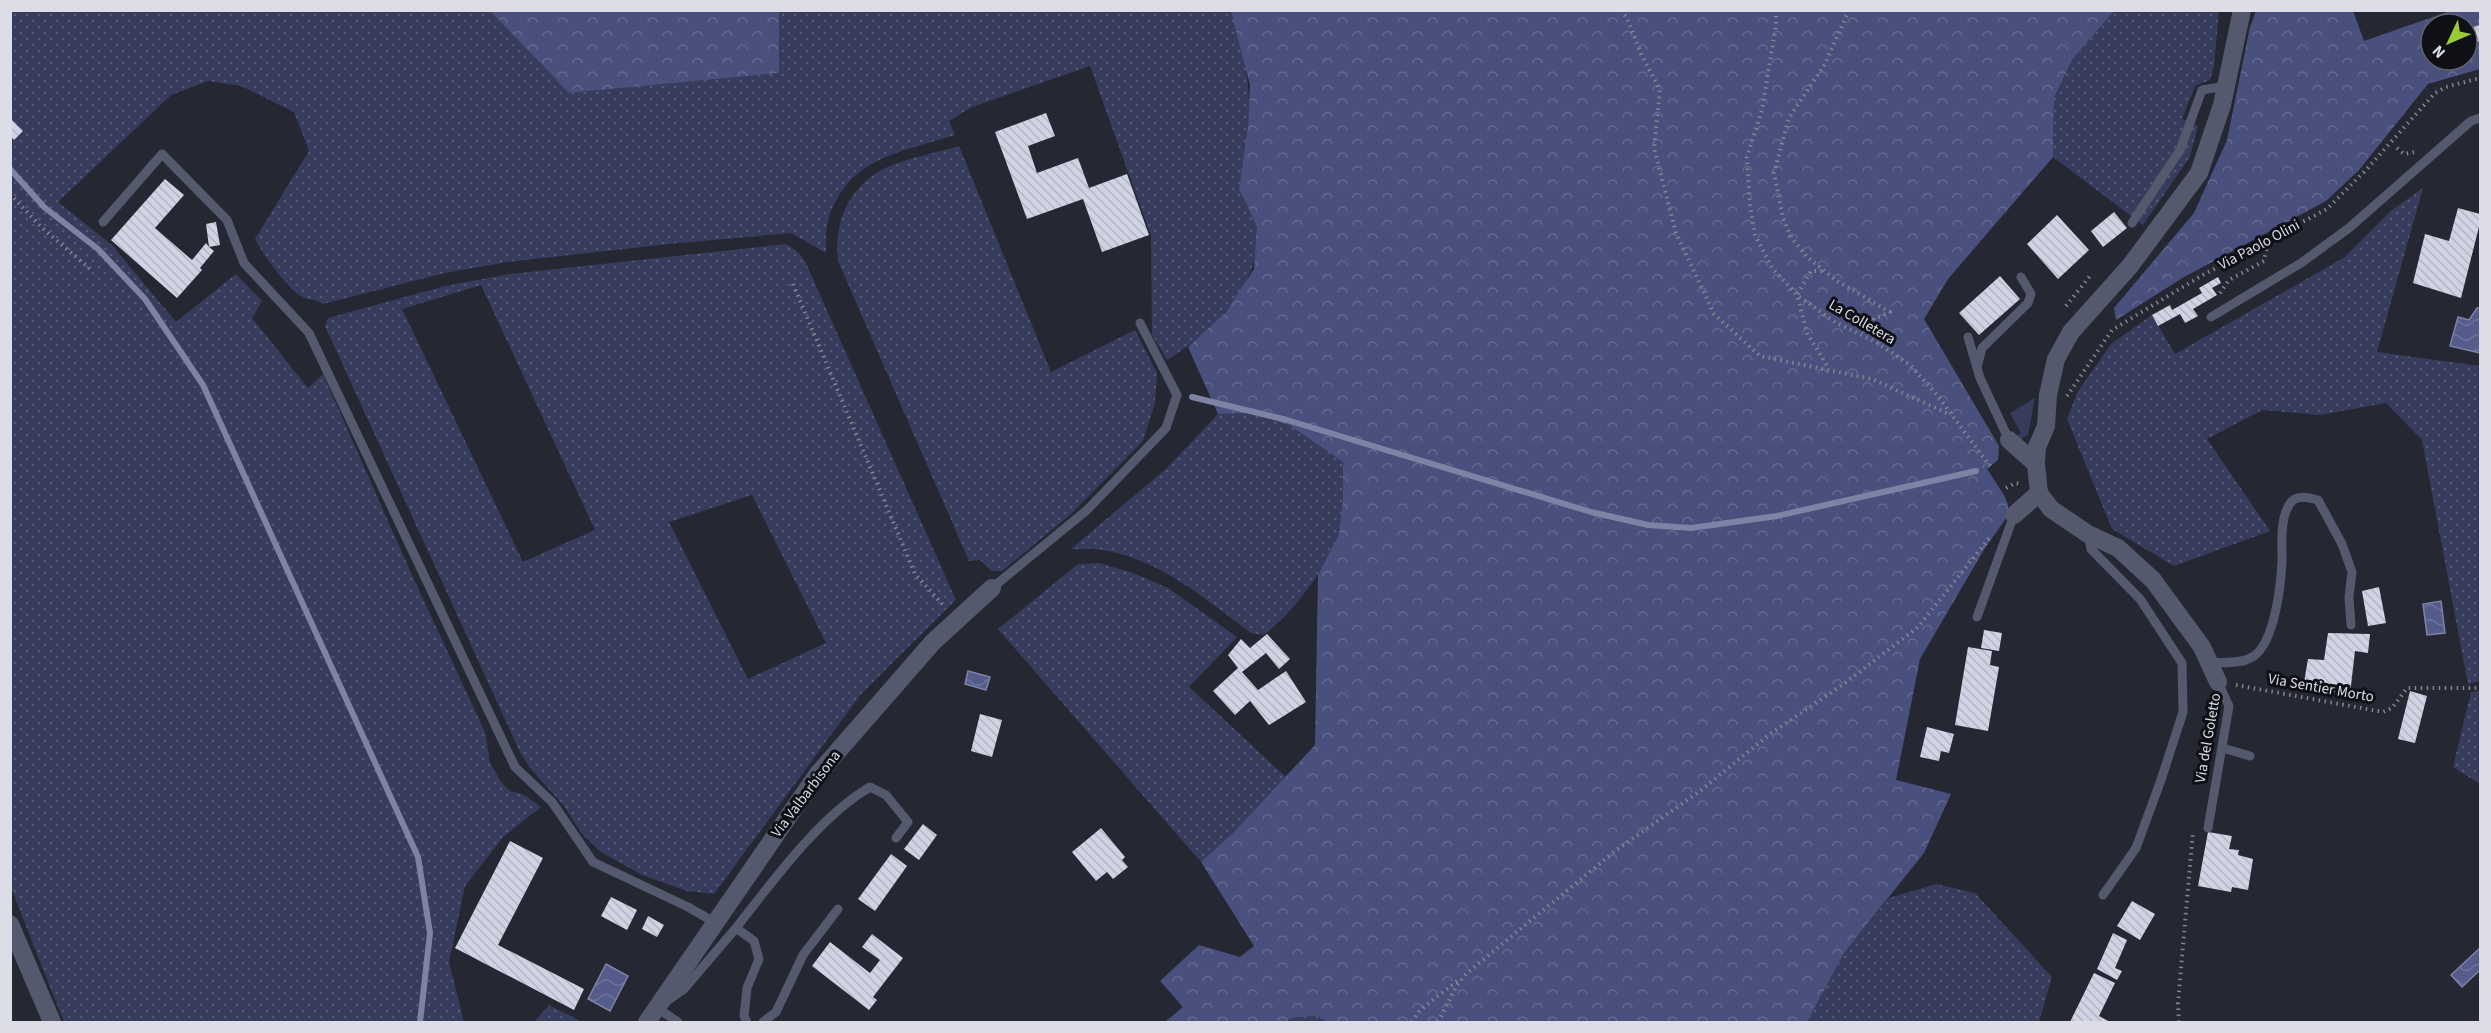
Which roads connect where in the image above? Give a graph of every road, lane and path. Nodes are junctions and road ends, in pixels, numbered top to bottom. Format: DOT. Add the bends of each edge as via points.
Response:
graph roads {
  1 [pos="1621,10"];
  2 [pos="1776,10"];
  3 [pos="1849,10"];
  4 [pos="2242,10"];
  5 [pos="2481,78"];
  6 [pos="2226,86"];
  7 [pos="2481,118"];
  8 [pos="10,194"];
  9 [pos="103,222"];
  10 [pos="2132,223"];
  11 [pos="2268,240"];
  12 [pos="90,269"];
  13 [pos="1824,271"];
  14 [pos="2020,277"];
  15 [pos="793,284"];
  16 [pos="2220,292"];
  17 [pos="1797,295"];
  18 [pos="2211,317"];
  19 [pos="1140,323"];
  20 [pos="1968,338"];
  21 [pos="1876,342"];
  22 [pos="1977,367"];
  23 [pos="1829,370"];
  24 [pos="2067,395"];
  25 [pos="1951,415"];
  26 [pos="2009,440"];
  27 [pos="2037,456"];
  28 [pos="1990,466"];
  29 [pos="2039,493"];
  30 [pos="2014,515"];
  31 [pos="2088,534"];
  32 [pos="992,588"];
  33 [pos="952,615"];
  34 [pos="1977,617"];
  35 [pos="2351,625"];
  36 [pos="2209,662"];
  37 [pos="2218,682"];
  38 [pos="2481,688"];
  39 [pos="2223,748"];
  40 [pos="2250,756"];
  41 [pos="2208,828"];
  42 [pos="2193,831"];
  43 [pos="896,838"];
  44 [pos="2103,895"];
  45 [pos="838,909"];
  46 [pos="716,923"];
  47 [pos="10,924"];
  48 [pos="736,928"];
  49 [pos="15,946"];
  50 [pos="1467,973"];
  51 [pos="652,1015"];
  52 [pos="52,1023"];
  53 [pos="678,1023"];
  54 [pos="747,1023"];
  55 [pos="764,1023"];
  56 [pos="1412,1023"];
  57 [pos="1438,1023"];
  58 [pos="2179,1023"];
  1 -- 23 [label="path" via="1660,90 1654,148 1676,233 1714,314 1760,356"];
  2 -- 17 [label="path, La Colletera" via="1762,110 1747,157 1750,207 1755,235 1772,268"];
  3 -- 13 [label="path" via="1825,64 1789,118 1774,173 1791,237"];
  4 -- 6 [label="street"];
  5 -- 11 [label="path, Via Paolo Olini" via="2435,93 2327,209"];
  6 -- 10 [label="lane" via="2202,90 2180,150"];
  6 -- 27 [label="street" via="2199,173 2130,266 2071,332 2056,358 2046,426"];
  7 -- 18 [label="lane" via="2471,121 2349,228 2301,263"];
  8 -- 12 [label="path"];
  9 -- 46 [label="lane" via="162,154 227,220 244,262 309,333 515,767 552,802 593,862"];
  11 -- 16 [label="path" via="2264,261 2229,280"];
  11 -- 24 [label="path, Via Paolo Olini" via="2112,330"];
  13 -- 17 [label="path" via="1811,271"];
  13 -- 21 [label="path" via="1890,312 1874,319"];
  14 -- 22 [label="lane" via="2031,294 2028,303 1982,348"];
  15 -- 33 [label="path" via="915,574"];
  17 -- 21 [label="path, La Colletera" via="1835,322"];
  17 -- 23 [label="path" via="1808,333"];
  19 -- 32 [label="lane" via="1177,395 1166,428 1087,510"];
  20 -- 22 [label="lane"];
  21 -- 25 [label="path, La Colletera" via="1910,364"];
  22 -- 26 [label="lane"];
  23 -- 25 [label="path" via="1872,379"];
  25 -- 28 [label="path, La Colletera"];
  26 -- 27 [label="street"];
  27 -- 29 [label="street"];
  29 -- 30 [label="street"];
  29 -- 31 [label="street, Via del Goletto" via="2051,509"];
  30 -- 34 [label="lane"];
  30 -- 50 [label="path" via="1985,542 1918,627 1615,851"];
  31 -- 36 [label="street, Via del Goletto" via="2118,548 2153,580"];
  31 -- 44 [label="lane" via="2091,549 2140,599 2182,663 2183,712 2165,768 2136,848"];
  32 -- 33 [label="street, Via Valbarbisona"];
  33 -- 46 [label="street, Via Valbarbisona" via="817,775"];
  35 -- 36 [label="lane" via="2352,572 2342,544 2318,500 2297,498 2289,504 2283,522 2278,592 2264,645 2253,656 2233,662"];
  36 -- 37 [label="street, Via del Goletto"];
  37 -- 38 [label="path, Via Sentier Morto" via="2383,712 2392,708 2407,688"];
  37 -- 39 [label="lane" via="2229,706"];
  39 -- 40 [label="lane"];
  39 -- 41 [label="lane"];
  42 -- 58 [label="path"];
  43 -- 48 [label="lane" via="908,822 886,795 870,788 842,807 785,866"];
  45 -- 55 [label="lane" via="803,955 776,1012"];
  46 -- 51 [label="street, Via Valbarbisona"];
  47 -- 49 [label="street"];
  48 -- 51 [label="lane" via="684,989"];
  48 -- 54 [label="lane" via="754,941 759,959 747,988"];
  49 -- 52 [label="street"];
  50 -- 56 [label="path" via="1420,1010"];
  50 -- 57 [label="path"];
  51 -- 53 [label="lane"];
}
